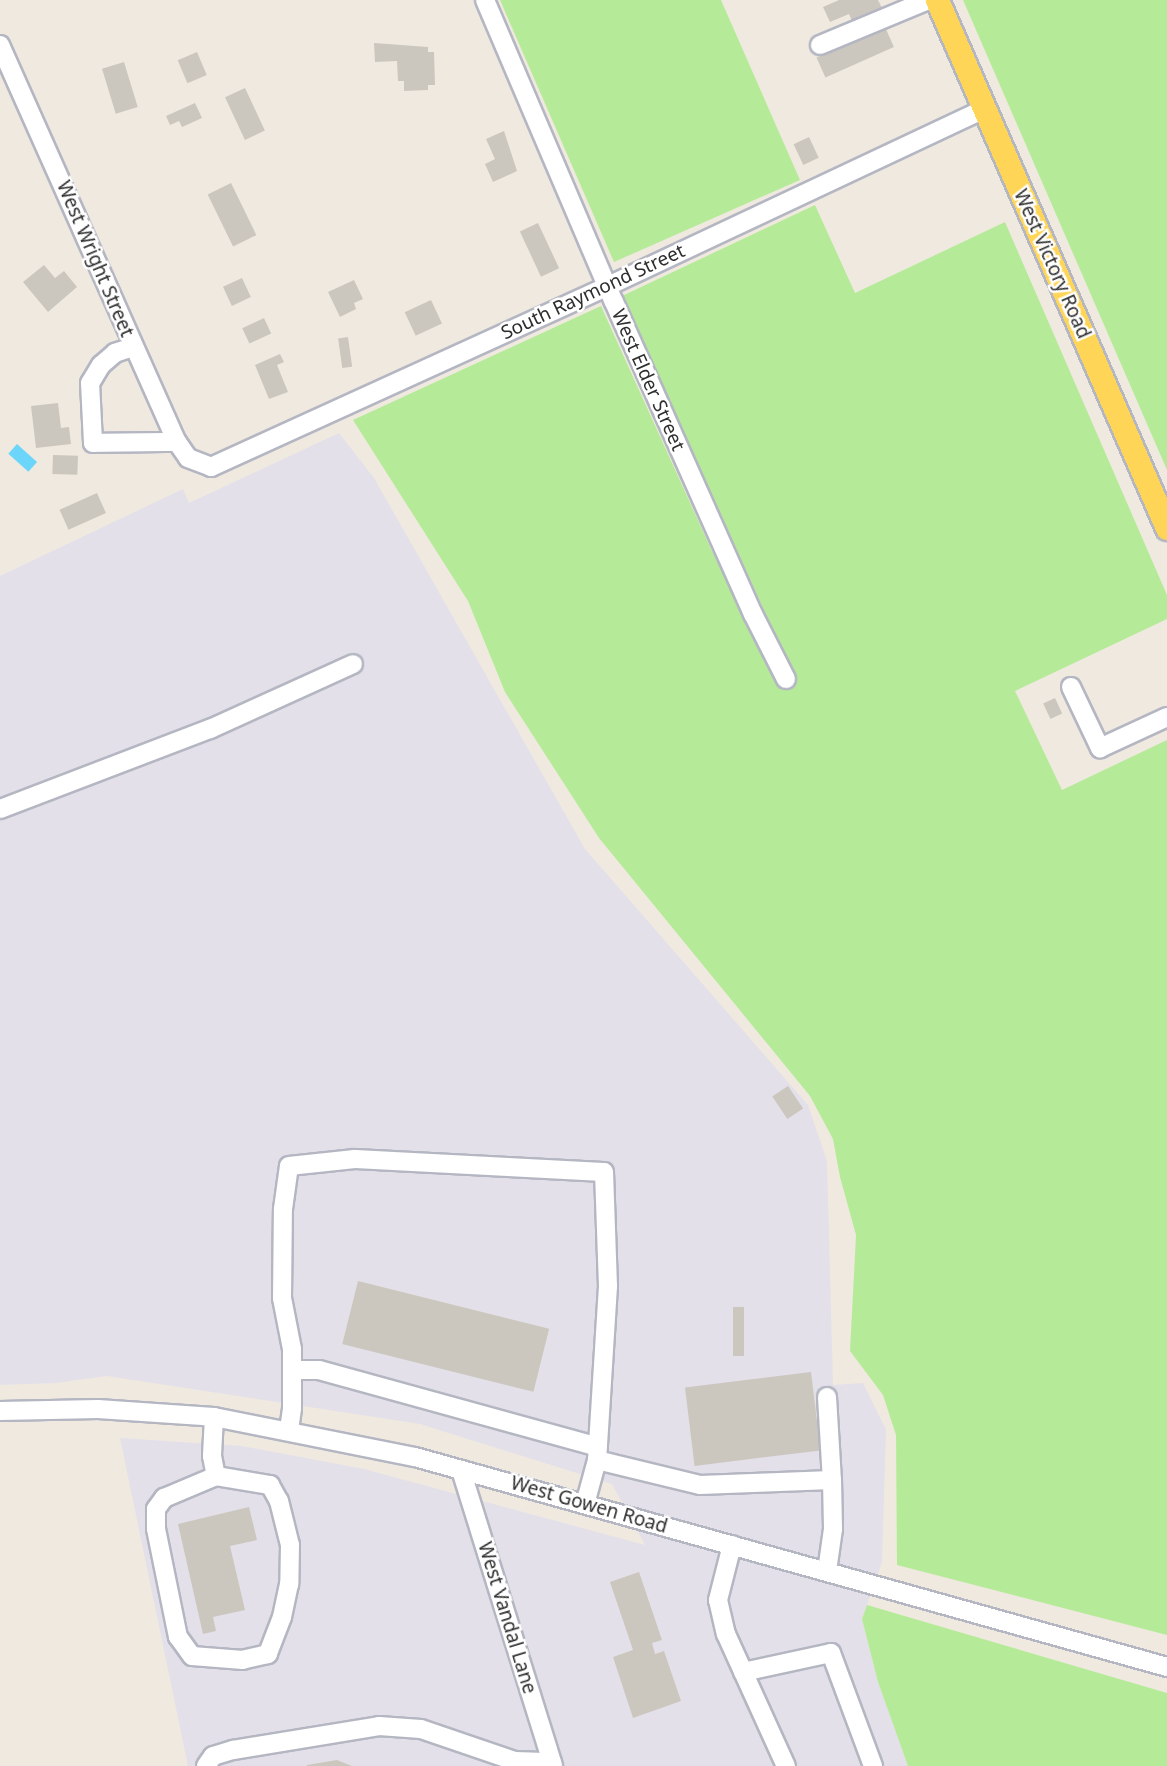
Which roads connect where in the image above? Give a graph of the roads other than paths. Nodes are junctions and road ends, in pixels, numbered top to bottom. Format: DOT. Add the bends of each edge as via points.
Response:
graph roads {
  1 [pos="485,0"];
  2 [pos="928,0"];
  3 [pos="937,0"];
  4 [pos="0,45"];
  5 [pos="820,45"];
  6 [pos="984,109"];
  7 [pos="608,286"];
  8 [pos="133,347"];
  9 [pos="177,442"];
  10 [pos="200,465"];
  11 [pos="1166,522"];
  12 [pos="353,664"];
  13 [pos="786,679"];
  14 [pos="1072,687"];
  15 [pos="1167,717"];
  16 [pos="0,809"];
  17 [pos="292,1370"];
  18 [pos="827,1397"];
  19 [pos="0,1411"];
  20 [pos="214,1417"];
  21 [pos="289,1430"];
  22 [pos="597,1453"];
  23 [pos="461,1470"];
  24 [pos="216,1476"];
  25 [pos="832,1480"];
  26 [pos="585,1504"];
  27 [pos="732,1545"];
  28 [pos="827,1571"];
  29 [pos="1167,1667"];
  30 [pos="743,1672"];
  31 [pos="553,1764"];
  32 [pos="206,1766"];
  33 [pos="786,1766"];
  34 [pos="873,1766"];
  1 -- 7 [label="street, West Elder Street"];
  2 -- 5 [label="street"];
  3 -- 6 [label="main road, West Victory Road"];
  4 -- 8 [label="street, West Wright Street"];
  6 -- 7 [label="street, South Raymond Street"];
  6 -- 11 [label="main road, West Victory Road"];
  7 -- 10 [label="street, South Raymond Street" via="219,465"];
  7 -- 13 [label="street, West Elder Street" via="752,614"];
  8 -- 9 [label="street, West Wright Street"];
  8 -- 9 [label="street" via="115,354 90,383 93,443"];
  9 -- 10 [label="street, West Wright Street" via="188,458"];
  12 -- 16 [label="street" via="210,729"];
  14 -- 15 [label="street" via="1100,748"];
  17 -- 21 [label="street"];
  17 -- 22 [label="street" via="320,1370"];
  17 -- 22 [label="street" via="282,1298 283,1209 289,1166 355,1158 604,1172 608,1286"];
  18 -- 25 [label="street"];
  19 -- 20 [label="street, West Gowen Road" via="98,1409"];
  20 -- 21 [label="street, West Gowen Road"];
  20 -- 24 [label="street"];
  21 -- 23 [label="street, West Gowen Road"];
  22 -- 25 [label="street" via="699,1485"];
  22 -- 26 [label="street"];
  23 -- 26 [label="street, West Gowen Road"];
  23 -- 31 [label="street, West Vandal Lane"];
  24 -- 24 [label="street" via="270,1485 290,1545 289,1584 268,1654 243,1660 192,1656 178,1637 156,1529 156,1509 164,1498"];
  25 -- 28 [label="street" via="833,1529"];
  26 -- 27 [label="street, West Gowen Road"];
  27 -- 28 [label="street, West Gowen Road"];
  27 -- 30 [label="street" via="718,1600 726,1634"];
  28 -- 29 [label="street, West Gowen Road"];
  30 -- 33 [label="street"];
  30 -- 34 [label="street" via="831,1653"];
  31 -- 32 [label="street" via="514,1761 421,1729 379,1726 233,1750 213,1756"];
}
